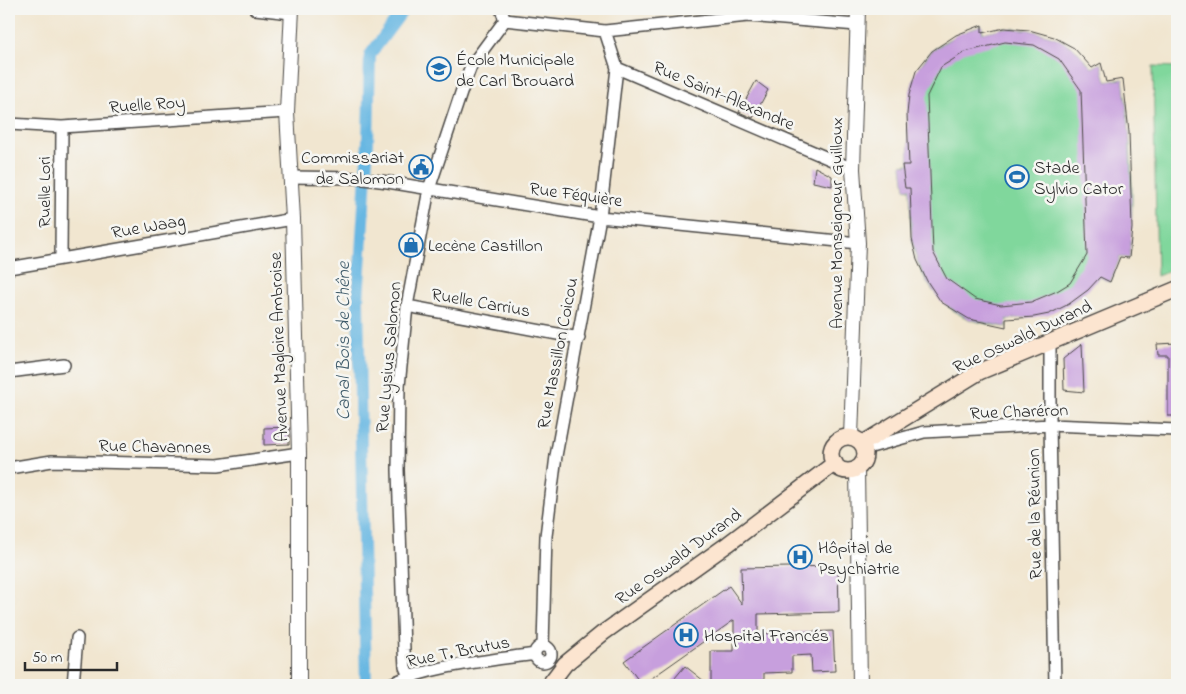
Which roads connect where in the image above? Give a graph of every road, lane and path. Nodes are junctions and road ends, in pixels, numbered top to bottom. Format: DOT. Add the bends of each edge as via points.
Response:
graph roads {
  1 [pos="255,9"];
  2 [pos="501,9"];
  3 [pos="858,9"];
  4 [pos="291,11"];
  5 [pos="505,20"];
  6 [pos="857,25"];
  7 [pos="605,30"];
  8 [pos="616,68"];
  9 [pos="287,112"];
  10 [pos="9,124"];
  11 [pos="62,127"];
  12 [pos="853,169"];
  13 [pos="291,177"];
  14 [pos="429,189"];
  15 [pos="600,217"];
  16 [pos="293,219"];
  17 [pos="858,243"];
  18 [pos="61,258"];
  19 [pos="9,268"];
  20 [pos="1177,289"];
  21 [pos="407,306"];
  22 [pos="579,338"];
  23 [pos="1050,341"];
  24 [pos="64,365"];
  25 [pos="9,372"];
  26 [pos="1050,426"];
  27 [pos="1177,430"];
  28 [pos="859,443"];
  29 [pos="299,453"];
  30 [pos="835,463"];
  31 [pos="9,468"];
  32 [pos="857,468"];
  33 [pos="77,638"];
  34 [pos="539,650"];
  35 [pos="565,664"];
  36 [pos="411,681"];
  37 [pos="73,685"];
  38 [pos="299,685"];
  39 [pos="388,685"];
  40 [pos="549,685"];
  41 [pos="860,685"];
  42 [pos="1055,685"];
  1 -- 4 [label="street"];
  2 -- 5 [label="street"];
  3 -- 6 [label="street, Avenue Monseigneur Guilloux"];
  4 -- 9 [label="street, Avenue Magloire Ambroise"];
  5 -- 7 [label="street"];
  5 -- 14 [label="street, Rue Lysius Salomon" via="471,66"];
  6 -- 7 [label="street" via="748,16"];
  6 -- 12 [label="street, Avenue Monseigneur Guilloux"];
  7 -- 8 [label="street"];
  8 -- 12 [label="street, Rue Saint-Alexandre"];
  8 -- 15 [label="street, Rue Massillon Coicou"];
  9 -- 11 [label="street, Ruelle Roy"];
  9 -- 13 [label="street, Avenue Magloire Ambroise"];
  10 -- 11 [label="street, Ruelle Roy"];
  11 -- 18 [label="street, Ruelle Lori"];
  12 -- 17 [label="street, Avenue Monseigneur Guilloux"];
  13 -- 14 [label="street, Rue Féquière" via="356,178"];
  13 -- 16 [label="street, Avenue Magloire Ambroise"];
  14 -- 15 [label="street, Rue Féquière"];
  14 -- 21 [label="street, Rue Lysius Salomon"];
  15 -- 17 [label="street, Rue Féquière"];
  15 -- 22 [label="street, Rue Massillon Coicou"];
  16 -- 18 [label="street, Rue Waag"];
  16 -- 29 [label="street, Avenue Magloire Ambroise"];
  17 -- 28 [label="street, Avenue Monseigneur Guilloux"];
  18 -- 19 [label="street, Rue Waag"];
  20 -- 23 [label="main road, Rue Oswald Durand"];
  21 -- 22 [label="street, Ruelle Carrius"];
  21 -- 36 [label="street, Rue Lysius Salomon" via="399,386 398,470 405,667"];
  22 -- 34 [label="street, Rue Massillon Coicou" via="556,456 546,536"];
  23 -- 26 [label="street, Rue de la Réunion"];
  23 -- 28 [label="main road, Rue Oswald Durand" via="979,372"];
  24 -- 25 [label="street"];
  26 -- 27 [label="street, Rue Charéron"];
  26 -- 28 [label="street, Rue Charéron" via="924,432"];
  26 -- 42 [label="street, Rue de la Réunion"];
  28 -- 30 [label="main road" via="840,439 833,447"];
  28 -- 32 [label="main road" via="864,460"];
  29 -- 31 [label="street, Rue Chavannes" via="218,465 52,460"];
  29 -- 38 [label="street, Avenue Magloire Ambroise"];
  30 -- 32 [label="main road" via="842,469"];
  30 -- 35 [label="main road, Rue Oswald Durand"];
  32 -- 41 [label="street"];
  33 -- 37 [label="street"];
  34 -- 35 [label="street" via="550,648 551,656"];
  34 -- 36 [label="street, Rue T. Brutus" via="474,662"];
  35 -- 40 [label="main road, Rue Oswald Durand"];
  36 -- 39 [label="street, Rue T. Brutus"];
}
